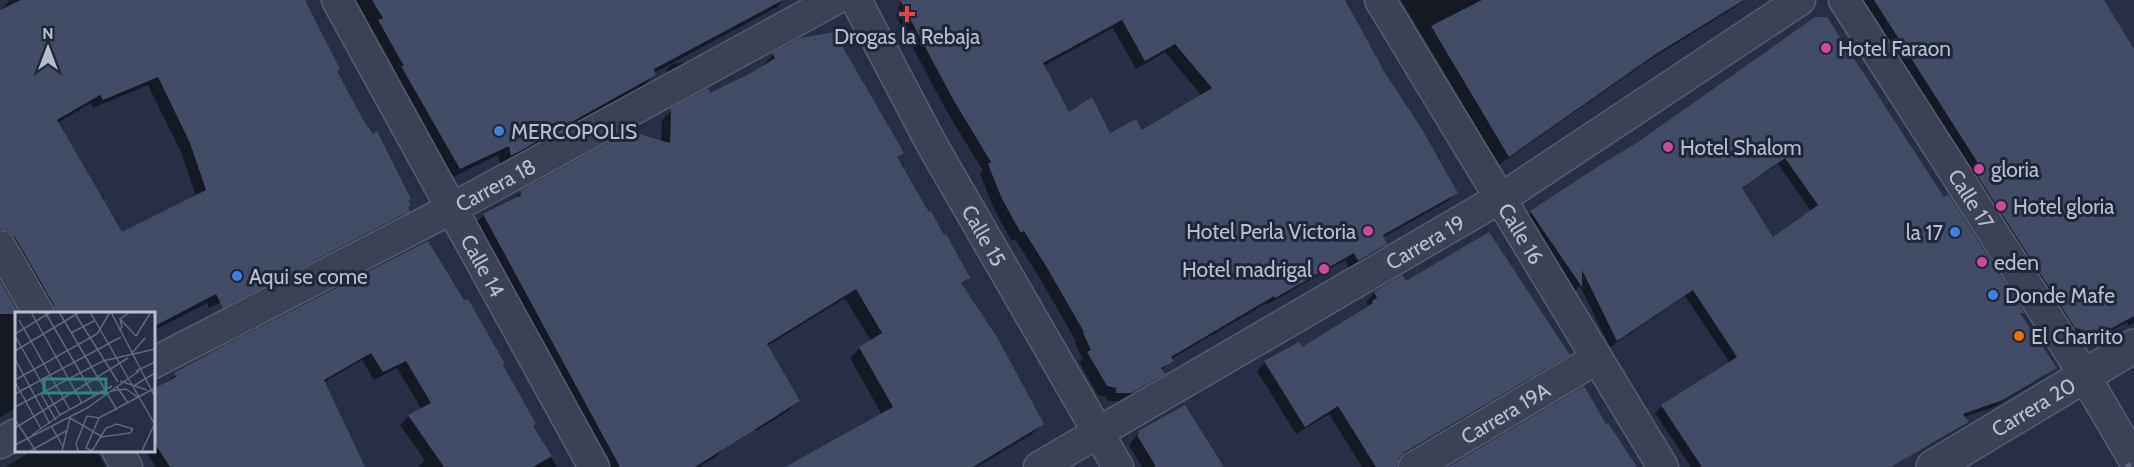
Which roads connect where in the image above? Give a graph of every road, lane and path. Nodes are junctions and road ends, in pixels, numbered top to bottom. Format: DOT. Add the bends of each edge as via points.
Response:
graph roads {
  1 [pos="337,0"];
  2 [pos="834,0"];
  3 [pos="856,0"];
  4 [pos="1380,0"];
  5 [pos="1800,0"];
  6 [pos="1844,0"];
  7 [pos="1499,198"];
  8 [pos="452,209"];
  9 [pos="0,246"];
  10 [pos="38,312"];
  11 [pos="2134,346"];
  12 [pos="1596,359"];
  13 [pos="154,362"];
  14 [pos="2084,376"];
  15 [pos="1098,432"];
  16 [pos="15,435"];
  17 [pos="0,443"];
  18 [pos="118,452"];
  19 [pos="2134,460"];
  20 [pos="127,467"];
  21 [pos="594,467"];
  22 [pos="1039,467"];
  23 [pos="1118,467"];
  24 [pos="1414,467"];
  25 [pos="1663,467"];
  26 [pos="1933,467"];
  1 -- 8 [label="street, Calle 14"];
  2 -- 8 [label="street, Carrera 18"];
  3 -- 15 [label="street, Calle 15" via="931,143"];
  4 -- 7 [label="street, Calle 16"];
  5 -- 7 [label="street, Carrera 19"];
  6 -- 14 [label="street, Calle 17"];
  7 -- 12 [label="street, Calle 16"];
  7 -- 15 [label="street, Carrera 19"];
  8 -- 13 [label="street, Carrera 18"];
  8 -- 21 [label="street, Calle 14"];
  9 -- 10 [label="street"];
  11 -- 14 [label="street, Carrera 20"];
  12 -- 24 [label="street, Carrera 19A"];
  12 -- 25 [label="street, Calle 16"];
  14 -- 19 [label="street, Calle 17"];
  14 -- 26 [label="street, Carrera 20"];
  15 -- 22 [label="street, Carrera 19"];
  15 -- 23 [label="street, Calle 15"];
  16 -- 17 [label="street"];
  18 -- 20 [label="street"];
}
